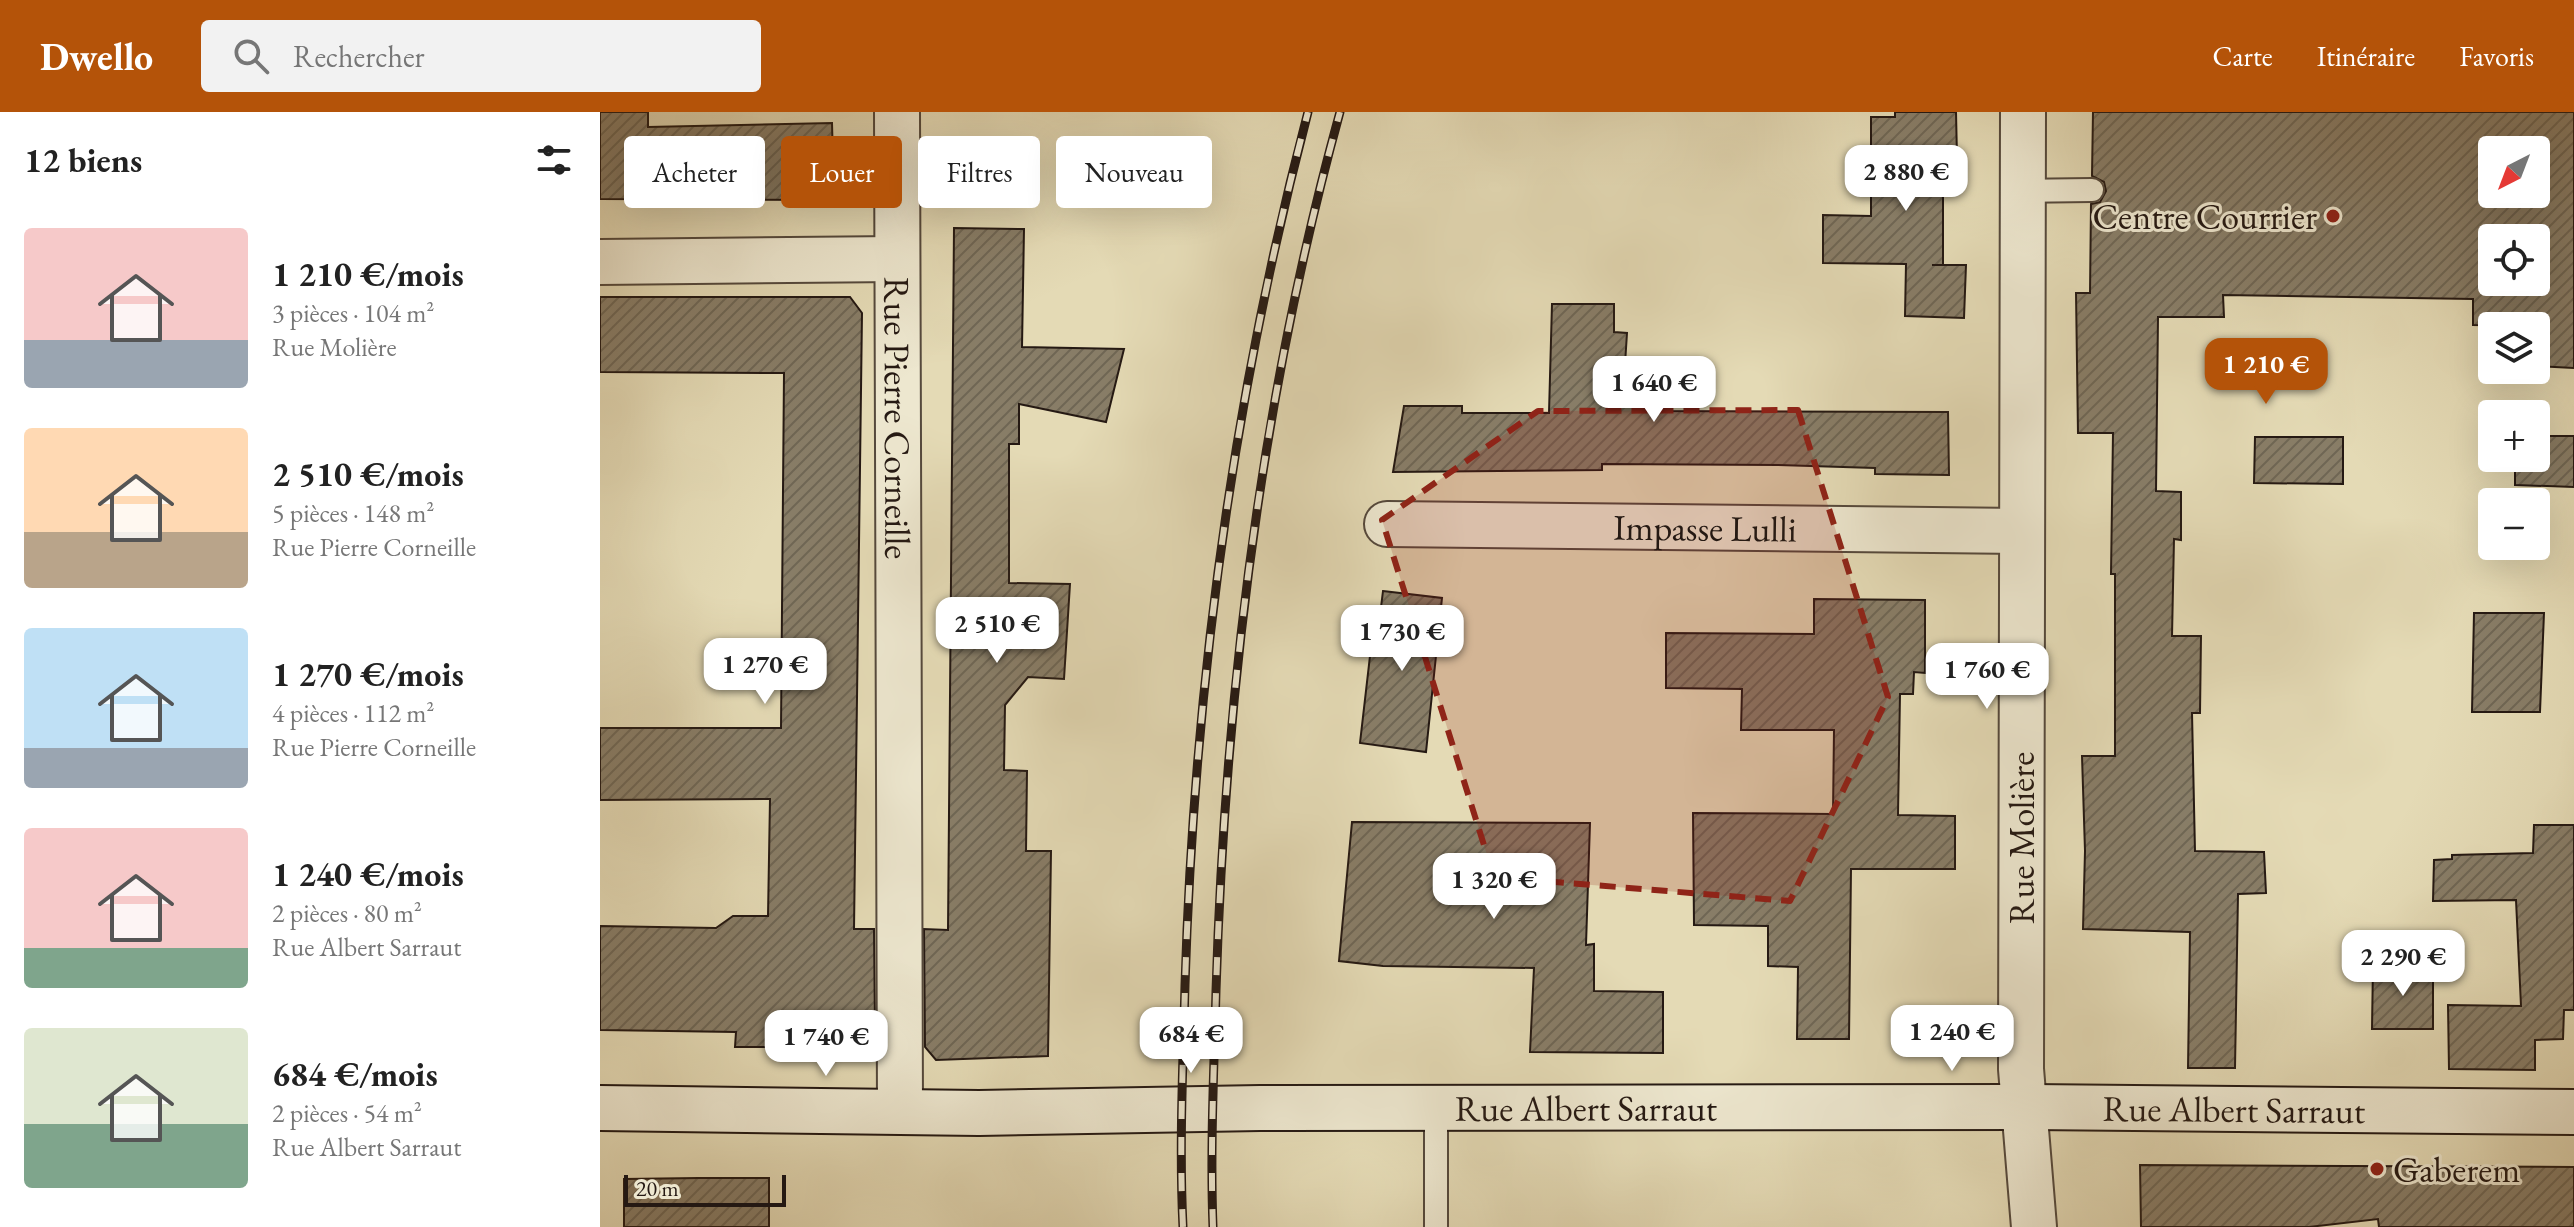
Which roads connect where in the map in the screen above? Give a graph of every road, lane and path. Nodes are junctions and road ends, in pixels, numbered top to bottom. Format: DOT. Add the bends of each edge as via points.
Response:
graph roads {
  1 [pos="897,112"];
  2 [pos="2023,112"];
  3 [pos="2092,190"];
  4 [pos="2022,191"];
  5 [pos="897,259"];
  6 [pos="600,262"];
  7 [pos="1387,524"];
  8 [pos="2021,531"];
  9 [pos="2025,1107"];
  10 [pos="600,1108"];
  11 [pos="900,1110"];
  12 [pos="1436,1110"];
  13 [pos="2574,1112"];
  14 [pos="1436,1227"];
  15 [pos="2034,1227"];
  1 -- 5 [label="street, Rue Pierre Corneille"];
  2 -- 4 [label="street, Rue Molière"];
  3 -- 4 [label="lane"];
  4 -- 8 [label="street, Rue Molière"];
  5 -- 6 [label="street"];
  5 -- 11 [label="street, Rue Pierre Corneille"];
  7 -- 8 [label="street, Impasse Lulli"];
  8 -- 9 [label="street, Rue Molière"];
  9 -- 12 [label="street, Rue Albert Sarraut"];
  9 -- 13 [label="street, Rue Albert Sarraut"];
  9 -- 15 [label="street, Rue Molière"];
  10 -- 11 [label="street, Rue Albert Sarraut"];
  11 -- 12 [label="street, Rue Albert Sarraut"];
  12 -- 14 [label="lane"];
}
